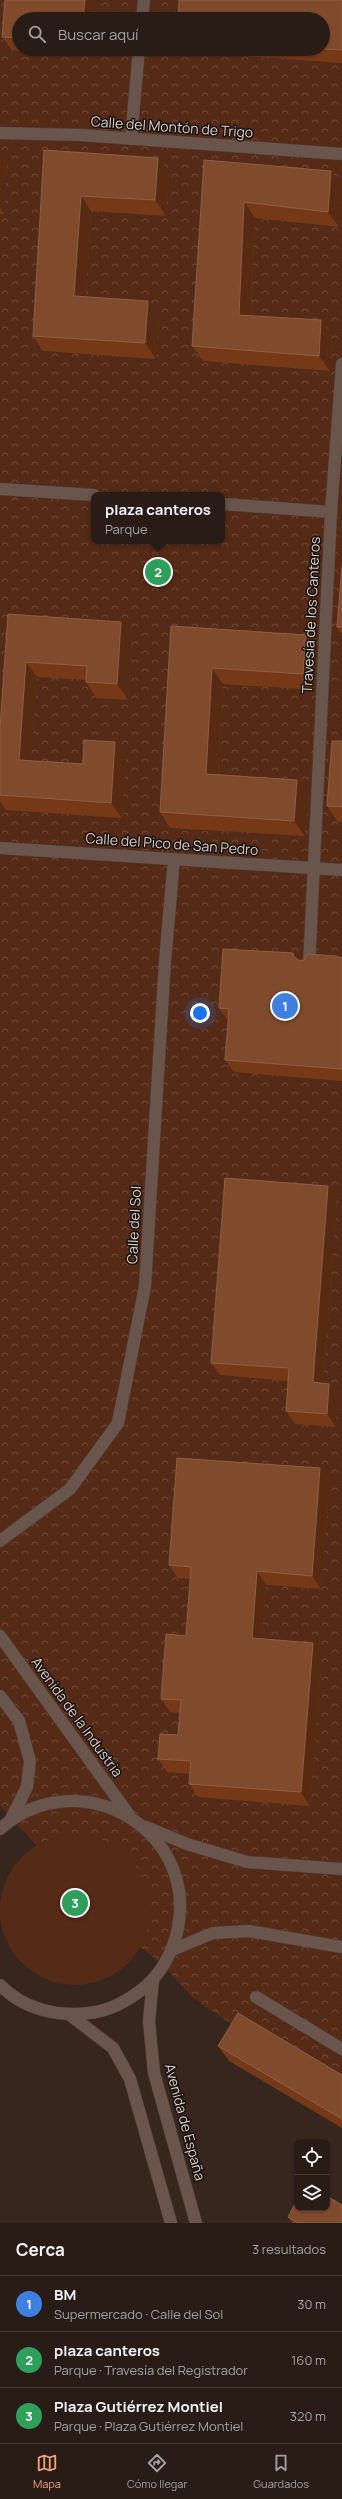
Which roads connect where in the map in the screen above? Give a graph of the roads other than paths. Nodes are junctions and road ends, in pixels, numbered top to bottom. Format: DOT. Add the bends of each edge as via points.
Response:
graph roads {
  1 [pos="144,0"];
  2 [pos="143,12"];
  3 [pos="138,56"];
  4 [pos="0,133"];
  5 [pos="131,139"];
  6 [pos="342,154"];
  7 [pos="342,364"];
  8 [pos="0,489"];
  9 [pos="91,496"];
  10 [pos="225,504"];
  11 [pos="331,512"];
  12 [pos="0,848"];
  13 [pos="174,859"];
  14 [pos="315,868"];
  15 [pos="342,870"];
  16 [pos="309,966"];
  17 [pos="0,1541"];
  18 [pos="0,1636"];
  19 [pos="0,1696"];
  20 [pos="130,1816"];
  21 [pos="11,1819"];
  22 [pos="142,1825"];
  23 [pos="0,1829"];
  24 [pos="342,1869"];
  25 [pos="342,1947"];
  26 [pos="172,1950"];
  27 [pos="153,1980"];
  28 [pos="0,1985"];
  29 [pos="256,1996"];
  30 [pos="70,2015"];
  31 [pos="342,2049"];
  32 [pos="171,2223"];
  33 [pos="196,2223"];
  1 -- 2 [label="street"];
  3 -- 5 [label="street"];
  4 -- 5 [label="street, Calle del Montón de Trigo"];
  5 -- 6 [label="street, Calle del Montón de Trigo"];
  7 -- 11 [label="street, Travesía de los Canteros"];
  8 -- 9 [label="street"];
  10 -- 11 [label="street"];
  11 -- 14 [label="street, Travesía de los Canteros"];
  12 -- 13 [label="street, Calle del Pico de San Pedro"];
  13 -- 14 [label="street, Calle del Pico de San Pedro"];
  13 -- 17 [label="street, Calle del Sol" via="164,961 145,1286 118,1423 70,1489"];
  14 -- 15 [label="street, Calle del Pico de San Pedro"];
  14 -- 16 [label="street, Travesía de los Canteros"];
  18 -- 20 [label="street, Avenida de la Industria"];
  19 -- 21 [label="street" via="19,1721 30,1761 27,1787"];
  20 -- 21 [label="street" via="101,1804 70,1800 39,1805"];
  20 -- 22 [label="street"];
  21 -- 23 [label="street"];
  22 -- 24 [label="street" via="187,1844 248,1862"];
  22 -- 26 [label="street" via="160,1845 173,1869 180,1896 179,1924"];
  25 -- 26 [label="street" via="250,1931 213,1933"];
  26 -- 27 [label="street"];
  27 -- 30 [label="street" via="129,2000 115,2006 100,2012"];
  27 -- 33 [label="street, Avenida de España" via="149,2021 154,2073"];
  28 -- 30 [label="street" via="8,1993 37,2009"];
  29 -- 31 [label="street"];
  30 -- 32 [label="street" via="114,2048 130,2079"];
}
